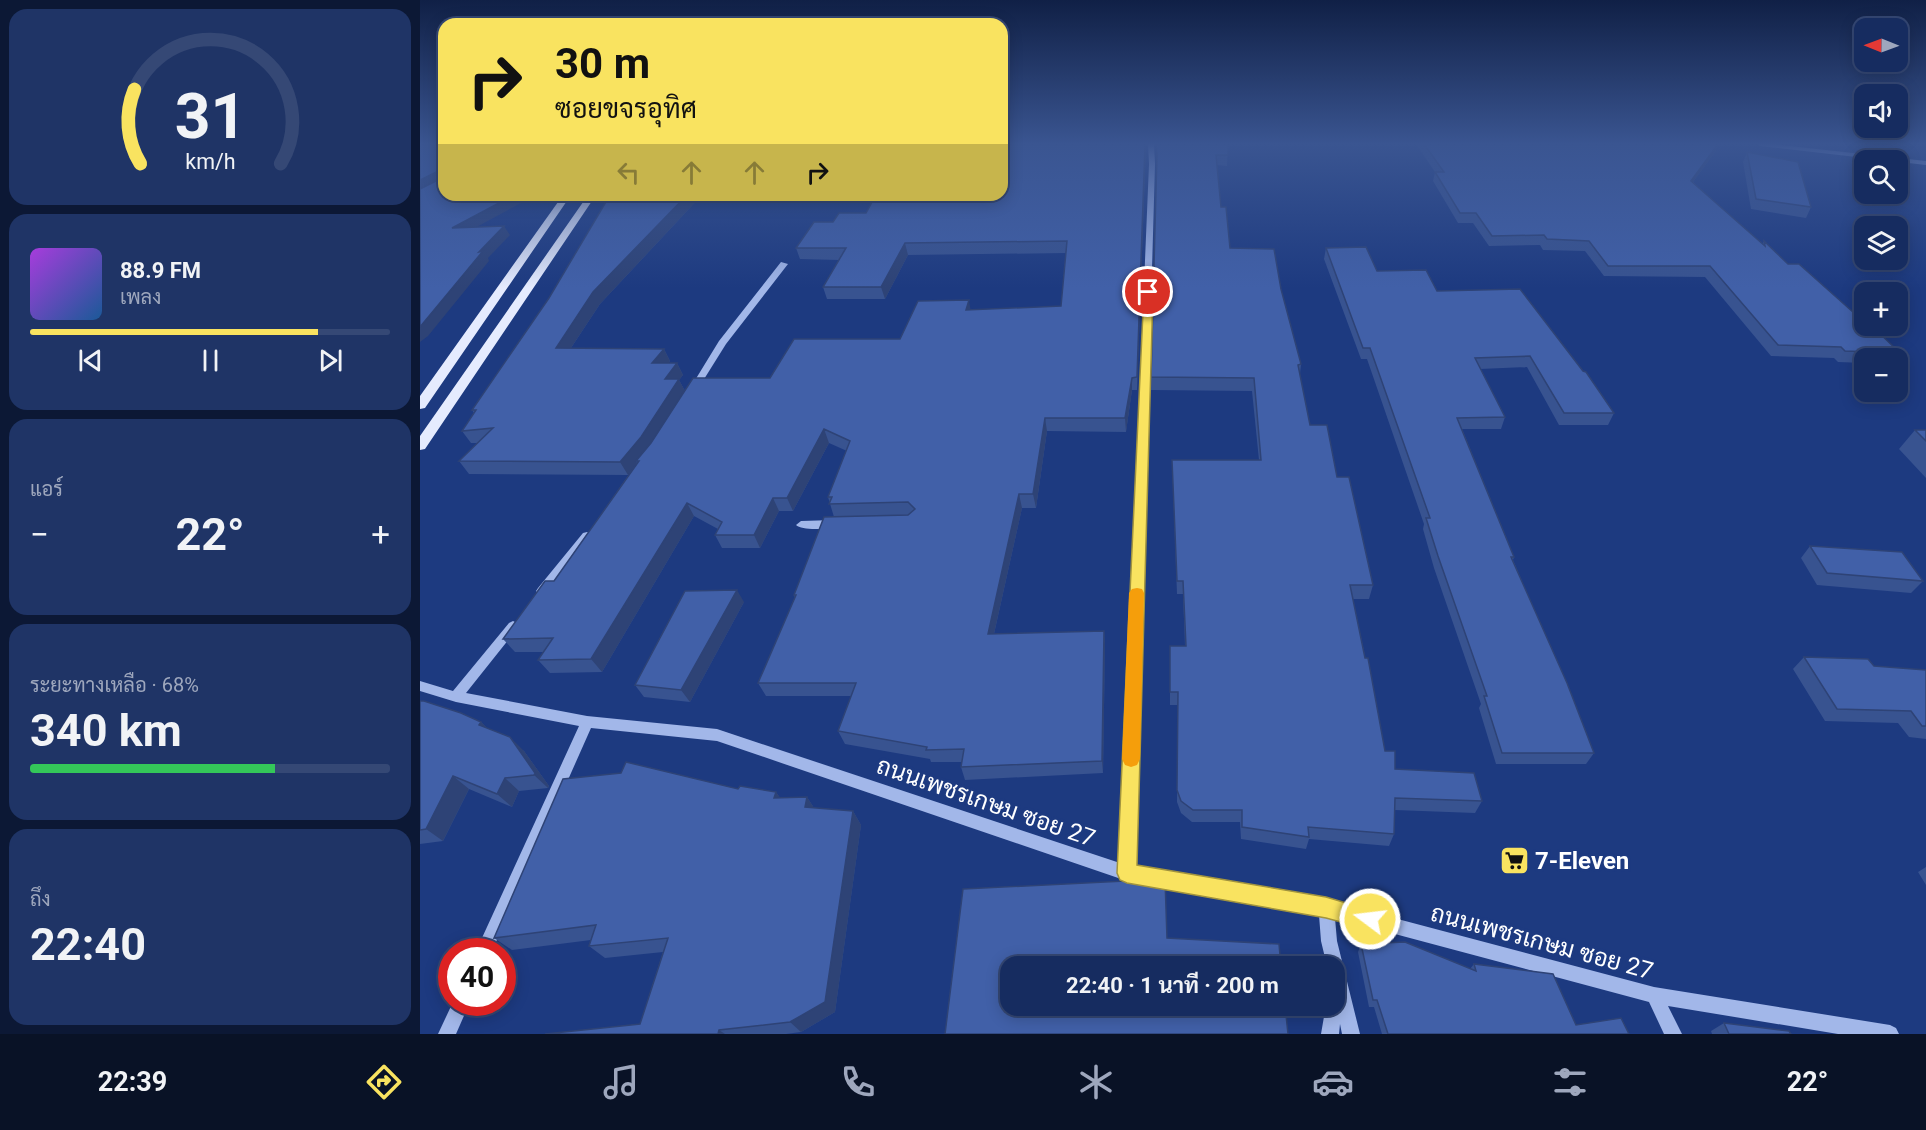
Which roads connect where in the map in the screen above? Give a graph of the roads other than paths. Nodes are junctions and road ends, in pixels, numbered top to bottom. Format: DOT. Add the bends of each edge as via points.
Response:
graph roads {
  1 [pos="1151,192"];
  2 [pos="563,201"];
  3 [pos="588,201"];
  4 [pos="784,264"];
  5 [pos="685,403"];
  6 [pos="420,405"];
  7 [pos="420,446"];
  8 [pos="845,524"];
  9 [pos="595,525"];
  10 [pos="801,525"];
  11 [pos="537,597"];
  12 [pos="522,616"];
  13 [pos="420,686"];
  14 [pos="456,697"];
  15 [pos="587,722"];
  16 [pos="1127,873"];
  17 [pos="1326,908"];
  18 [pos="490,938"];
  19 [pos="1329,941"];
  20 [pos="1332,956"];
  21 [pos="1654,995"];
  22 [pos="455,1016"];
  23 [pos="1332,1016"];
  24 [pos="447,1034"];
  25 [pos="1330,1034"];
  26 [pos="1351,1034"];
  27 [pos="1673,1034"];
  28 [pos="1890,1034"];
  1 -- 16 [label="street"];
  2 -- 6 [label="main road"];
  3 -- 7 [label="main road"];
  4 -- 5 [label="street" via="722,343"];
  8 -- 10 [label="street"];
  9 -- 11 [label="street"];
  12 -- 14 [label="street"];
  13 -- 14 [label="street, ถนนเพชรเกษม ซอย 27"];
  14 -- 15 [label="street, ถนนเพชรเกษม ซอย 27"];
  15 -- 16 [label="street, ถนนเพชรเกษม ซอย 27" via="717,735"];
  15 -- 18 [label="street"];
  16 -- 17 [label="street, ถนนเพชรเกษม ซอย 27"];
  17 -- 19 [label="street"];
  17 -- 21 [label="street, ถนนเพชรเกษม ซอย 27"];
  19 -- 20 [label="street"];
  19 -- 26 [label="street"];
  21 -- 27 [label="street"];
  21 -- 28 [label="street, ถนนเพชรเกษม ซอย 27"];
  22 -- 24 [label="street"];
  23 -- 25 [label="street"];
}
